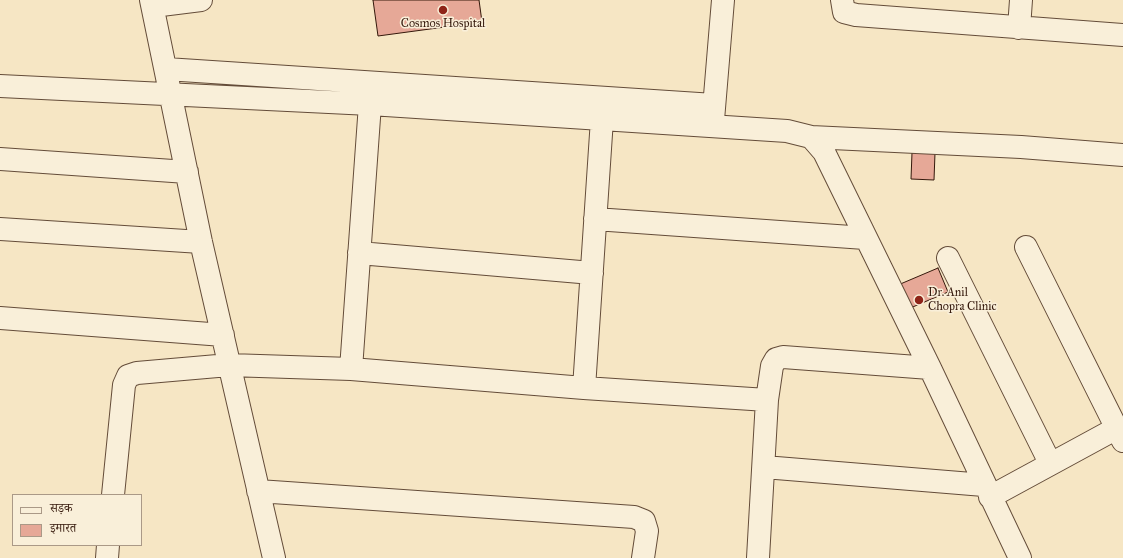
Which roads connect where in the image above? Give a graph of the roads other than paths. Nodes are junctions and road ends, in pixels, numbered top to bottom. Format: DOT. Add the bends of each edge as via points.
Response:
graph roads {
  1 [pos="201,0"];
  2 [pos="723,0"];
  3 [pos="842,0"];
  4 [pos="1021,0"];
  5 [pos="152,3"];
  6 [pos="1019,28"];
  7 [pos="1123,35"];
  8 [pos="166,69"];
  9 [pos="0,86"];
  10 [pos="553,94"];
  11 [pos="170,96"];
  12 [pos="370,104"];
  13 [pos="714,105"];
  14 [pos="552,116"];
  15 [pos="602,119"];
  16 [pos="712,127"];
  17 [pos="811,137"];
  18 [pos="1123,155"];
  19 [pos="0,159"];
  20 [pos="187,172"];
  21 [pos="595,219"];
  22 [pos="0,229"];
  23 [pos="865,238"];
  24 [pos="201,242"];
  25 [pos="1026,248"];
  26 [pos="359,253"];
  27 [pos="948,258"];
  28 [pos="592,273"];
  29 [pos="0,318"];
  30 [pos="223,335"];
  31 [pos="229,365"];
  32 [pos="930,368"];
  33 [pos="351,370"];
  34 [pos="584,388"];
  35 [pos="767,400"];
  36 [pos="1120,434"];
  37 [pos="1050,463"];
  38 [pos="764,467"];
  39 [pos="258,491"];
  40 [pos="987,491"];
  41 [pos="113,494"];
  42 [pos="108,546"];
  43 [pos="107,558"];
  44 [pos="274,558"];
  45 [pos="643,558"];
  46 [pos="758,558"];
  47 [pos="1020,558"];
  1 -- 5 [label="street"];
  2 -- 13 [label="street"];
  3 -- 6 [label="street" via="844,12 856,15"];
  4 -- 6 [label="street"];
  5 -- 8 [label="street"];
  6 -- 7 [label="street"];
  8 -- 10 [label="street"];
  8 -- 11 [label="street"];
  9 -- 11 [label="street"];
  10 -- 13 [label="street"];
  10 -- 14 [label="street"];
  11 -- 12 [label="street"];
  11 -- 20 [label="street"];
  12 -- 14 [label="street"];
  12 -- 26 [label="street"];
  13 -- 16 [label="street"];
  14 -- 15 [label="street"];
  15 -- 16 [label="street"];
  15 -- 21 [label="street"];
  16 -- 17 [label="street" via="787,131"];
  17 -- 18 [label="street" via="1021,147"];
  17 -- 23 [label="street" via="824,152"];
  19 -- 20 [label="street"];
  20 -- 24 [label="street"];
  21 -- 23 [label="street"];
  21 -- 28 [label="street"];
  22 -- 24 [label="street"];
  23 -- 32 [label="street"];
  24 -- 30 [label="street"];
  25 -- 36 [label="street"];
  26 -- 28 [label="street"];
  26 -- 33 [label="street"];
  27 -- 37 [label="street"];
  28 -- 34 [label="street"];
  29 -- 30 [label="street"];
  30 -- 31 [label="street"];
  31 -- 33 [label="street"];
  31 -- 39 [label="street"];
  31 -- 41 [label="street" via="137,373 128,376 122,397"];
  32 -- 35 [label="street" via="783,357 776,359 772,366"];
  32 -- 40 [label="street"];
  33 -- 34 [label="street"];
  34 -- 35 [label="street"];
  35 -- 38 [label="street"];
  36 -- 37 [label="street"];
  37 -- 40 [label="street"];
  38 -- 40 [label="street"];
  38 -- 46 [label="street"];
  39 -- 44 [label="street"];
  39 -- 45 [label="street" via="634,517 644,521 647,531"];
  40 -- 47 [label="street"];
  42 -- 43 [label="street"];
}
